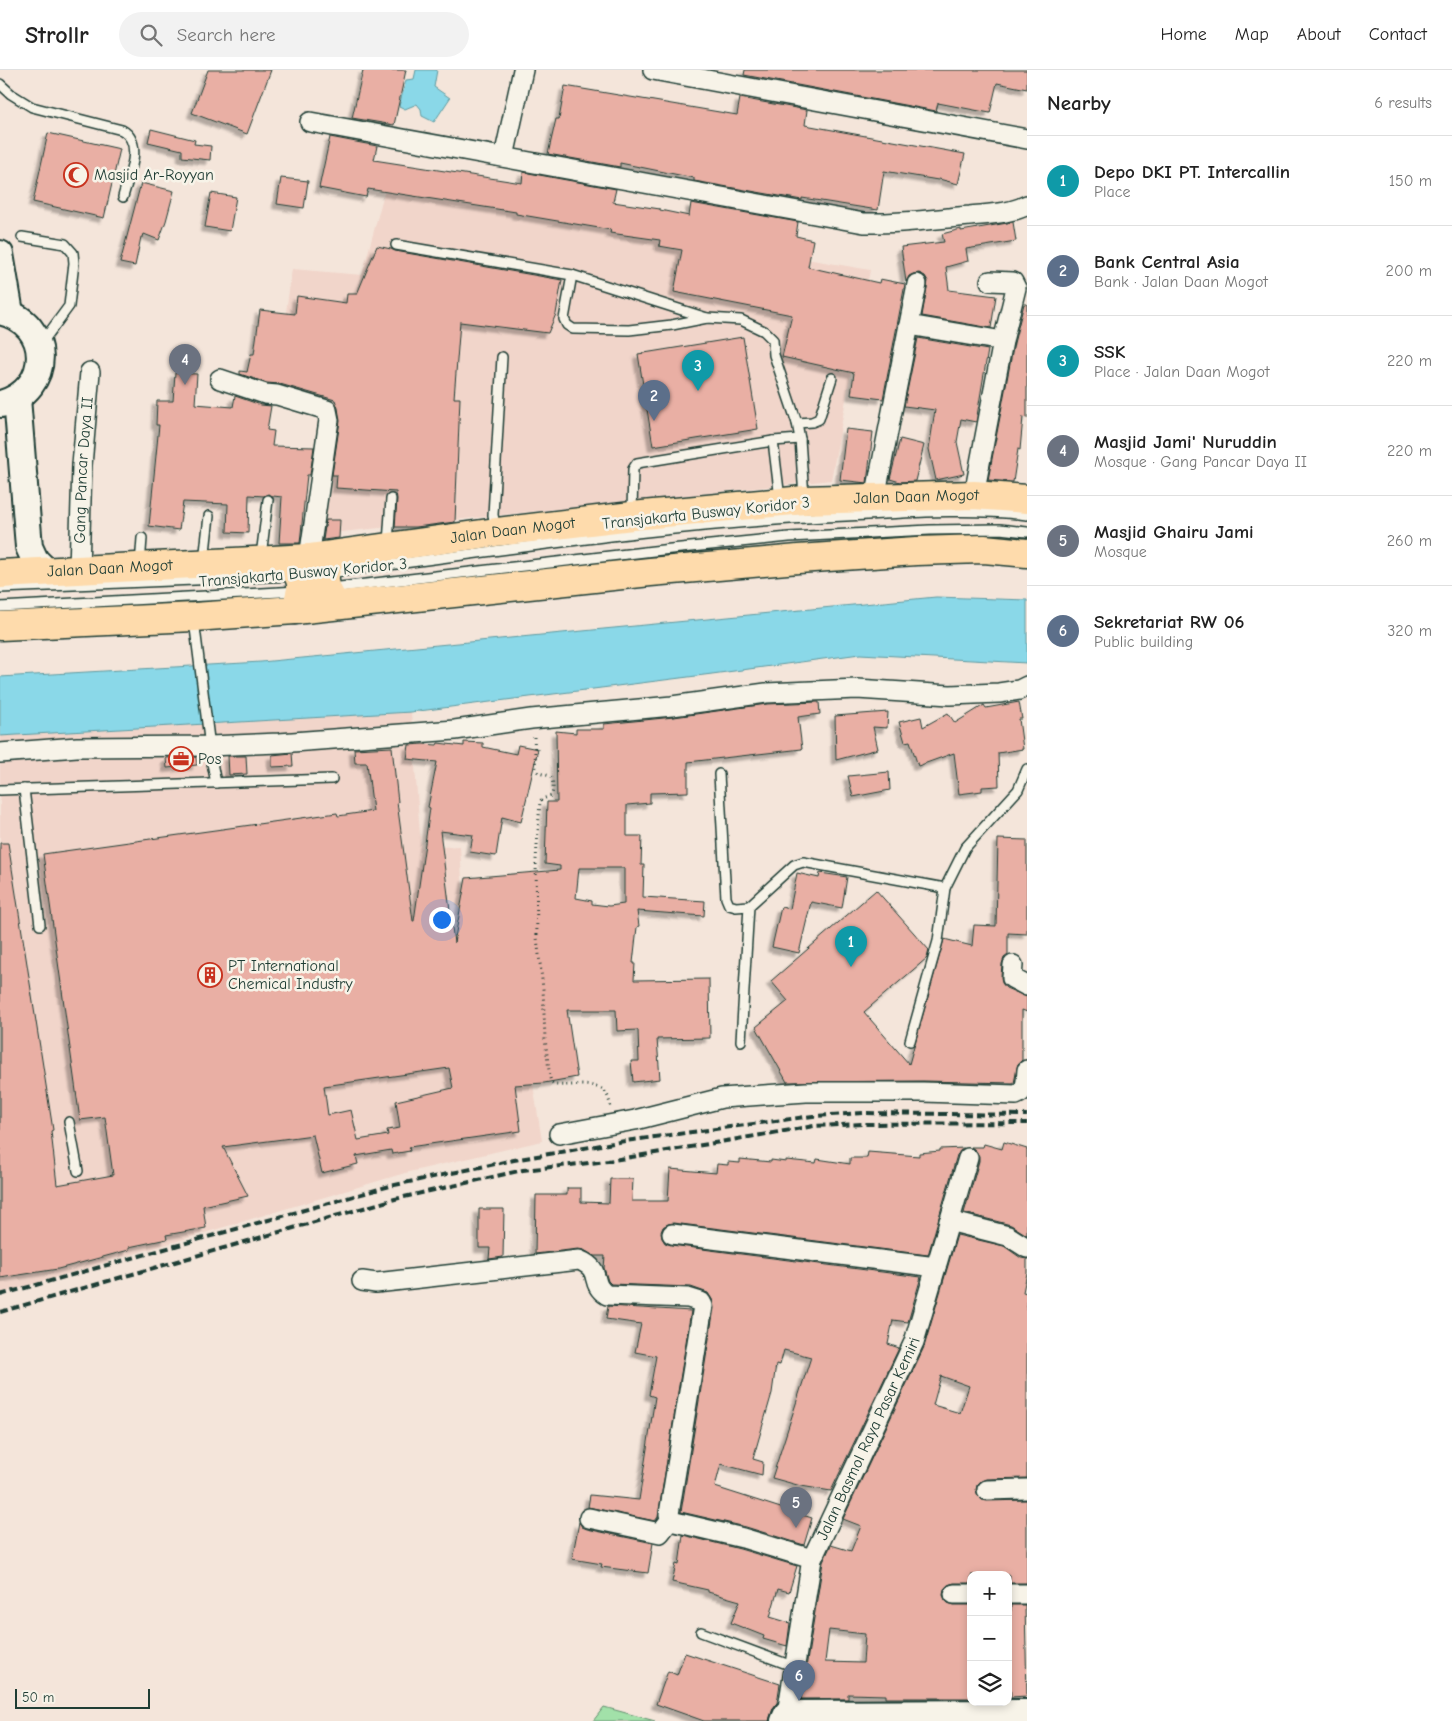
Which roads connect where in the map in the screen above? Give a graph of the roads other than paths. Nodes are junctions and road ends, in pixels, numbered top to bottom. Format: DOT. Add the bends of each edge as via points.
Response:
graph roads {
  1 [pos="523,70"];
  2 [pos="652,70"];
  3 [pos="0,84"];
  4 [pos="310,122"];
  5 [pos="1027,139"];
  6 [pos="504,157"];
  7 [pos="123,196"];
  8 [pos="1027,205"];
  9 [pos="22,237"];
  10 [pos="396,245"];
  11 [pos="0,254"];
  12 [pos="572,275"];
  13 [pos="990,281"];
  14 [pos="917,284"];
  15 [pos="5,312"];
  16 [pos="707,318"];
  17 [pos="909,325"];
  18 [pos="1003,341"];
  19 [pos="39,346"];
  20 [pos="502,357"];
  21 [pos="90,372"];
  22 [pos="832,378"];
  23 [pos="220,379"];
  24 [pos="8,401"];
  25 [pos="797,423"];
  26 [pos="800,439"];
  27 [pos="773,441"];
  28 [pos="974,495"];
  29 [pos="875,498"];
  30 [pos="391,499"];
  31 [pos="1027,499"];
  32 [pos="268,500"];
  33 [pos="792,501"];
  34 [pos="1027,515"];
  35 [pos="210,516"];
  36 [pos="632,516"];
  37 [pos="496,532"];
  38 [pos="1027,532"];
  39 [pos="142,538"];
  40 [pos="388,547"];
  41 [pos="1027,554"];
  42 [pos="260,562"];
  43 [pos="204,564"];
  44 [pos="140,566"];
  45 [pos="79,570"];
  46 [pos="47,572"];
  47 [pos="0,574"];
  48 [pos="312,580"];
  49 [pos="0,588"];
  50 [pos="0,615"];
  51 [pos="195,627"];
  52 [pos="1027,686"];
  53 [pos="209,740"];
  54 [pos="0,753"];
  55 [pos="1027,769"];
  56 [pos="719,774"];
  57 [pos="332,779"];
  58 [pos="216,783"];
  59 [pos="24,789"];
  60 [pos="0,790"];
  61 [pos="944,888"];
  62 [pos="749,906"];
  63 [pos="40,925"];
  64 [pos="1013,965"];
  65 [pos="1027,986"];
  66 [pos="741,1041"];
  67 [pos="910,1041"];
  68 [pos="1027,1070"];
  69 [pos="69,1122"];
  70 [pos="559,1134"];
  71 [pos="968,1158"];
  72 [pos="78,1171"];
  73 [pos="949,1221"];
  74 [pos="672,1234"];
  75 [pos="1027,1248"];
  76 [pos="936,1267"];
  77 [pos="362,1281"];
  78 [pos="1027,1489"];
  79 [pos="987,1490"];
  80 [pos="589,1518"];
  81 [pos="671,1519"];
  82 [pos="812,1559"];
  83 [pos="1012,1594"];
  84 [pos="1027,1594"];
  85 [pos="701,1632"];
  86 [pos="795,1667"];
  87 [pos="1027,1713"];
  88 [pos="786,1718"];
  1 -- 6 [label="street"];
  2 -- 5 [label="street"];
  3 -- 7 [label="lane" via="32,107 128,134 134,154"];
  4 -- 6 [label="street"];
  6 -- 8 [label="street" via="864,223 911,222 1007,212"];
  9 -- 19 [label="lane" via="65,244 73,253 69,306"];
  10 -- 12 [label="lane"];
  11 -- 15 [label="street"];
  12 -- 16 [label="lane"];
  12 -- 16 [label="lane" via="564,319 573,329 629,330"];
  13 -- 18 [label="street" via="1013,282 1016,286"];
  14 -- 17 [label="street"];
  15 -- 19 [label="street" via="23,321 34,332"];
  16 -- 25 [label="lane" via="741,320 764,331 773,340 774,356"];
  17 -- 18 [label="street"];
  17 -- 29 [label="street"];
  18 -- 28 [label="street"];
  19 -- 24 [label="street" via="37,376 28,389"];
  20 -- 37 [label="lane" via="493,516"];
  21 -- 45 [label="street, Gang Pancar Daya II" via="82,465"];
  22 -- 25 [label="lane" via="819,418"];
  23 -- 48 [label="street" via="327,410 329,420"];
  24 -- 46 [label="street" via="29,547 35,560"];
  25 -- 26 [label="lane"];
  26 -- 27 [label="lane"];
  26 -- 33 [label="lane"];
  27 -- 33 [label="lane"];
  27 -- 36 [label="lane" via="637,463 633,469"];
  28 -- 29 [label="highway, Jalan Daan Mogot"];
  28 -- 31 [label="highway, Jalan Daan Mogot"];
  29 -- 33 [label="highway, Jalan Daan Mogot"];
  30 -- 40 [label="lane"];
  32 -- 42 [label="lane"];
  33 -- 36 [label="highway, Jalan Daan Mogot"];
  34 -- 48 [label="lane, Transjakarta Busway Koridor 3" via="937,512 777,519 666,530"];
  35 -- 43 [label="lane"];
  36 -- 37 [label="highway, Jalan Daan Mogot"];
  37 -- 40 [label="highway, Jalan Daan Mogot"];
  38 -- 48 [label="lane, Transjakarta Busway Koridor 3" via="930,530 789,537"];
  39 -- 44 [label="lane"];
  40 -- 48 [label="highway, Jalan Daan Mogot"];
  41 -- 48 [label="highway, Jalan Daan Mogot" via="984,549 935,550 650,572"];
  42 -- 43 [label="highway, Jalan Daan Mogot"];
  42 -- 48 [label="highway, Jalan Daan Mogot"];
  43 -- 44 [label="highway, Jalan Daan Mogot"];
  44 -- 45 [label="highway, Jalan Daan Mogot"];
  45 -- 46 [label="highway, Jalan Daan Mogot"];
  46 -- 47 [label="highway, Jalan Daan Mogot"];
  48 -- 49 [label="lane, Transjakarta Busway Koridor 3"];
  48 -- 50 [label="lane, Transjakarta Busway Koridor 3"];
  48 -- 51 [label="highway, Jalan Daan Mogot"];
  50 -- 51 [label="highway, Jalan Daan Mogot"];
  51 -- 53 [label="lane"];
  52 -- 53 [label="street" via="1000,693 950,695 857,689 775,693 455,730"];
  53 -- 54 [label="street"];
  53 -- 58 [label="lane"];
  55 -- 61 [label="lane" via="1018,790 965,848"];
  56 -- 62 [label="lane" via="726,898 729,905"];
  57 -- 58 [label="lane"];
  58 -- 59 [label="lane"];
  59 -- 60 [label="lane"];
  59 -- 63 [label="lane"];
  61 -- 62 [label="lane" via="803,862 794,864"];
  61 -- 67 [label="lane" via="938,940"];
  62 -- 66 [label="lane"];
  64 -- 65 [label="street" via="1012,978"];
  68 -- 70 [label="street" via="1025,1087 1016,1095 816,1092 722,1098 635,1120"];
  69 -- 72 [label="lane"];
  71 -- 73 [label="street, Jalan Basmol Raya Pasar Kemiri"];
  73 -- 75 [label="street" via="1008,1236"];
  73 -- 76 [label="street, Jalan Basmol Raya Pasar Kemiri"];
  74 -- 76 [label="street"];
  76 -- 82 [label="street, Jalan Basmol Raya Pasar Kemiri" via="914,1342"];
  77 -- 81 [label="street" via="376,1283 579,1260 593,1268 600,1290 607,1294 688,1298 701,1302 703,1306 669,1514"];
  78 -- 79 [label="street"];
  80 -- 81 [label="street" via="660,1533"];
  81 -- 82 [label="street"];
  82 -- 86 [label="street, Jalan Basmol Raya Pasar Kemiri"];
  83 -- 84 [label="street"];
  85 -- 86 [label="lane"];
  86 -- 88 [label="street, Jalan Basmol Raya Pasar Kemiri"];
  87 -- 88 [label="street"];
}
